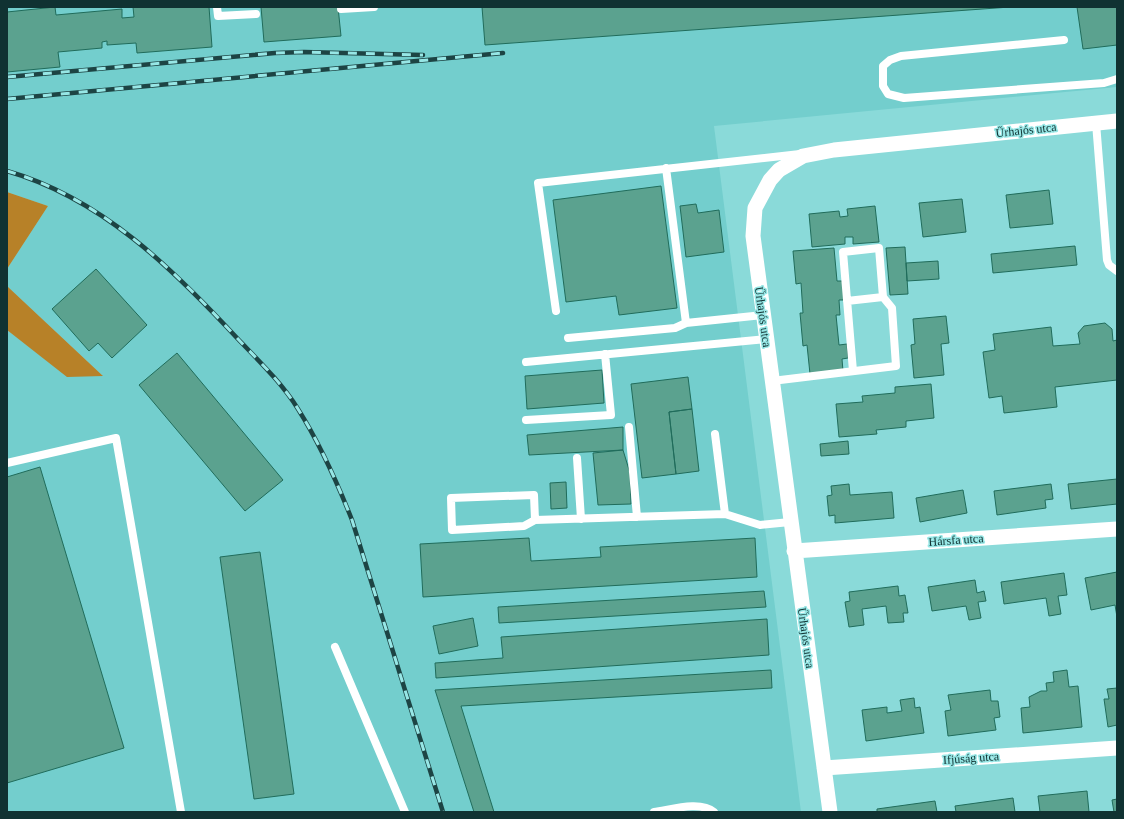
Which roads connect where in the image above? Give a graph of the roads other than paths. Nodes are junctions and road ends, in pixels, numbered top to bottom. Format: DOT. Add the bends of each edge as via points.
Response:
graph roads {
  1 [pos="217,7"];
  2 [pos="374,7"];
  3 [pos="341,9"];
  4 [pos="256,14"];
  5 [pos="1064,40"];
  6 [pos="1117,79"];
  7 [pos="1117,121"];
  8 [pos="1096,123"];
  9 [pos="834,150"];
  10 [pos="666,168"];
  11 [pos="1117,271"];
  12 [pos="883,297"];
  13 [pos="847,301"];
  14 [pos="556,311"];
  15 [pos="763,314"];
  16 [pos="686,323"];
  17 [pos="568,338"];
  18 [pos="766,339"];
  19 [pos="750,341"];
  20 [pos="745,349"];
  21 [pos="605,354"];
  22 [pos="526,362"];
  23 [pos="853,371"];
  24 [pos="772,381"];
  25 [pos="526,420"];
  26 [pos="629,427"];
  27 [pos="715,434"];
  28 [pos="577,458"];
  29 [pos="7,464"];
  30 [pos="725,514"];
  31 [pos="636,517"];
  32 [pos="581,519"];
  33 [pos="535,520"];
  34 [pos="790,522"];
  35 [pos="1117,529"];
  36 [pos="794,551"];
  37 [pos="335,648"];
  38 [pos="1117,748"];
  39 [pos="824,768"];
  40 [pos="179,812"];
  41 [pos="405,812"];
  42 [pos="654,812"];
  43 [pos="714,812"];
  44 [pos="830,812"];
  1 -- 4 [label="lane" via="218,16"];
  2 -- 3 [label="lane"];
  5 -- 6 [label="lane" via="901,56 883,66 883,86 888,94 904,98 1104,83"];
  7 -- 8 [label="street, Űrhajós utca"];
  8 -- 9 [label="street, Űrhajós utca"];
  8 -- 11 [label="lane" via="1107,260"];
  9 -- 10 [label="lane"];
  9 -- 15 [label="street, Űrhajós utca" via="803,156 779,170 770,180 755,208 753,236"];
  10 -- 14 [label="lane" via="538,182"];
  10 -- 16 [label="lane"];
  12 -- 13 [label="lane"];
  12 -- 13 [label="lane" via="879,248 843,252"];
  12 -- 23 [label="lane" via="892,308 896,366"];
  13 -- 23 [label="lane"];
  15 -- 16 [label="lane"];
  15 -- 18 [label="street, Űrhajós utca"];
  16 -- 17 [label="lane" via="675,328"];
  18 -- 19 [label="lane"];
  18 -- 24 [label="street, Űrhajós utca"];
  19 -- 20 [label="lane"];
  19 -- 21 [label="lane"];
  21 -- 22 [label="lane"];
  21 -- 25 [label="lane" via="611,415"];
  23 -- 24 [label="lane"];
  24 -- 34 [label="street, Űrhajós utca"];
  26 -- 31 [label="lane"];
  27 -- 30 [label="lane"];
  28 -- 32 [label="lane"];
  29 -- 40 [label="lane" via="116,438"];
  30 -- 31 [label="lane"];
  30 -- 34 [label="lane" via="760,525"];
  31 -- 32 [label="lane"];
  32 -- 33 [label="lane"];
  33 -- 33 [label="lane" via="524,526 452,530 451,498 534,495"];
  34 -- 36 [label="street, Űrhajós utca"];
  35 -- 36 [label="street, Hársfa utca"];
  36 -- 39 [label="street, Űrhajós utca"];
  37 -- 41 [label="lane"];
  38 -- 39 [label="street, Ifjúság utca"];
  39 -- 44 [label="street, Űrhajós utca"];
  42 -- 43 [label="lane" via="694,807"];
}
